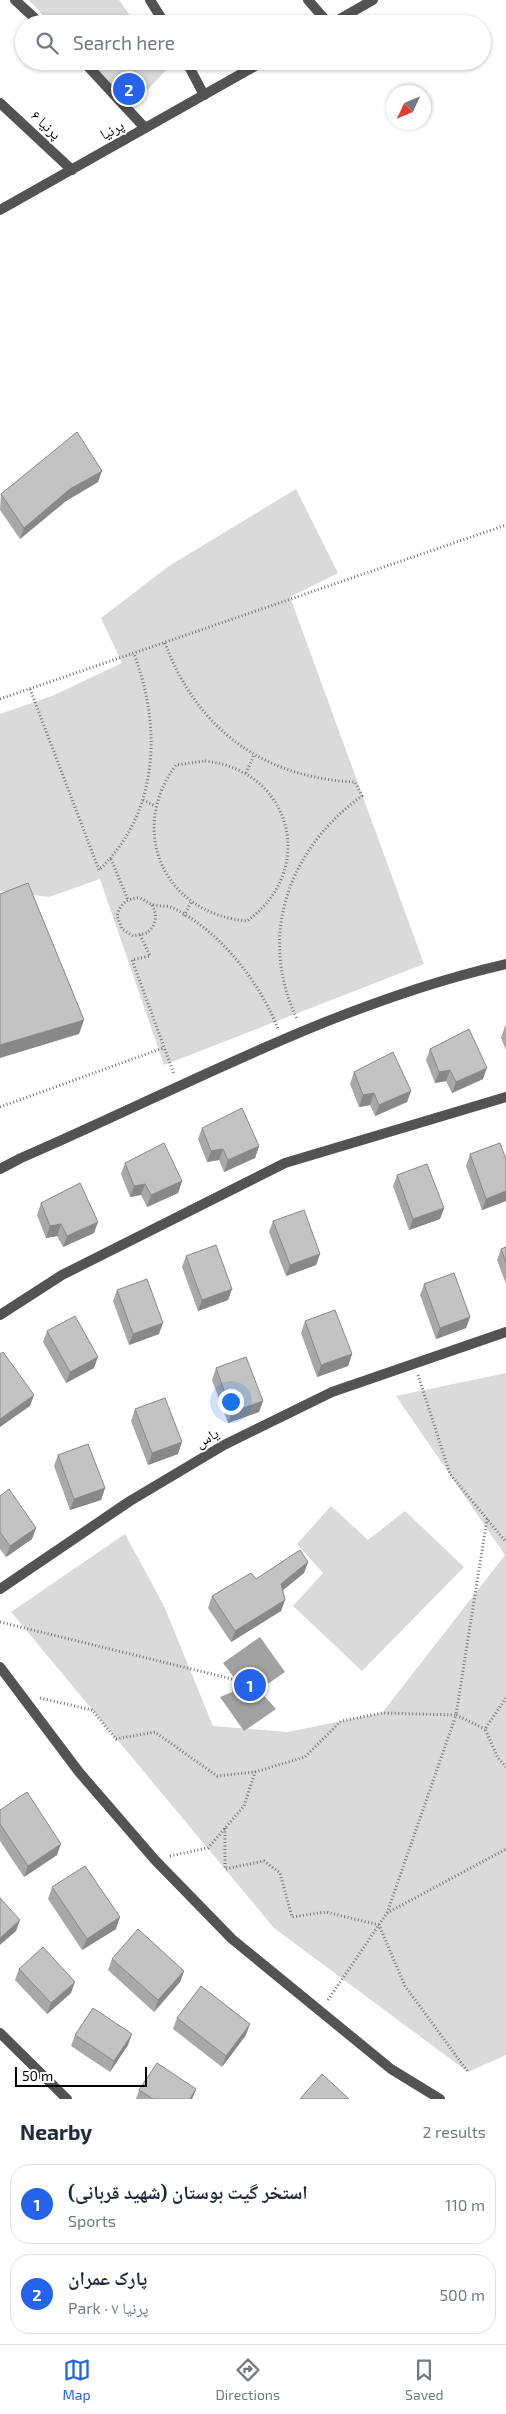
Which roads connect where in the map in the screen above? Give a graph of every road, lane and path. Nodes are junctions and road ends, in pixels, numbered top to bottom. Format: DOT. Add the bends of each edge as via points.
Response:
graph roads {
  1 [pos="15,0"];
  2 [pos="150,0"];
  3 [pos="308,0"];
  4 [pos="373,0"];
  5 [pos="31,15"];
  6 [pos="159,15"];
  7 [pos="322,15"];
  8 [pos="346,15"];
  9 [pos="91,70"];
  10 [pos="191,70"];
  11 [pos="248,70"];
  12 [pos="204,95"];
  13 [pos="0,103"];
  14 [pos="145,128"];
  15 [pos="72,170"];
  16 [pos="0,210"];
  17 [pos="506,525"];
  18 [pos="165,643"];
  19 [pos="134,654"];
  20 [pos="30,689"];
  21 [pos="0,699"];
  22 [pos="254,755"];
  23 [pos="246,773"];
  24 [pos="143,800"];
  25 [pos="155,806"];
  26 [pos="111,859"];
  27 [pos="128,900"];
  28 [pos="191,902"];
  29 [pos="152,905"];
  30 [pos="184,916"];
  31 [pos="140,935"];
  32 [pos="506,964"];
  33 [pos="302,1031"];
  34 [pos="283,1040"];
  35 [pos="163,1048"];
  36 [pos="179,1086"];
  37 [pos="506,1097"];
  38 [pos="0,1107"];
  39 [pos="0,1169"];
  40 [pos="0,1315"];
  41 [pos="506,1332"];
  42 [pos="414,1364"];
  43 [pos="487,1519"];
  44 [pos="506,1542"];
  45 [pos="0,1588"];
  46 [pos="0,1622"];
  47 [pos="0,1667"];
  48 [pos="236,1680"];
  49 [pos="18,1694"];
  50 [pos="506,1698"];
  51 [pos="456,1715"];
  52 [pos="485,1729"];
  53 [pos="506,1767"];
  54 [pos="255,1772"];
  55 [pos="225,1828"];
  56 [pos="506,1849"];
  57 [pos="155,1860"];
  58 [pos="387,1914"];
  59 [pos="378,1926"];
  60 [pos="321,2011"];
  61 [pos="0,2033"];
  62 [pos="468,2072"];
  63 [pos="67,2099"];
  64 [pos="440,2099"];
  1 -- 5 [label="street"];
  2 -- 6 [label="street"];
  3 -- 7 [label="street"];
  4 -- 8 [label="street"];
  9 -- 14 [label="street"];
  10 -- 12 [label="street"];
  11 -- 12 [label="street, پرنیا"];
  12 -- 14 [label="street, پرنیا"];
  13 -- 15 [label="street, پرنیا ۶"];
  14 -- 15 [label="street, پرنیا"];
  15 -- 16 [label="street, پرنیا"];
  17 -- 18 [label="path"];
  18 -- 19 [label="path"];
  18 -- 22 [label="path" via="182,682 206,716"];
  19 -- 20 [label="path"];
  19 -- 24 [label="path" via="152,718 149,772"];
  20 -- 21 [label="path"];
  20 -- 26 [label="path" via="99,870"];
  22 -- 23 [label="path"];
  22 -- 33 [label="path" via="300,774 355,782 362,796 331,820 313,842 298,867 284,906 280,934 282,970 286,991"];
  23 -- 25 [label="path" via="219,762 176,765 167,777"];
  23 -- 28 [label="path" via="268,792 283,816 288,842 282,881 267,904 247,921 217,916"];
  24 -- 25 [label="path"];
  24 -- 26 [label="path" via="128,833"];
  25 -- 28 [label="path" via="154,837 162,867"];
  26 -- 27 [label="path"];
  27 -- 29 [label="path" via="140,898"];
  27 -- 31 [label="path" via="119,910 118,923 127,933"];
  28 -- 30 [label="path"];
  29 -- 30 [label="path" via="172,907"];
  29 -- 31 [label="path" via="155,923 147,933"];
  30 -- 34 [label="path" via="215,939 245,971 267,1004"];
  31 -- 35 [label="path" via="150,956 132,960"];
  32 -- 33 [label="street" via="392,997"];
  33 -- 34 [label="street"];
  34 -- 36 [label="street"];
  35 -- 36 [label="path"];
  35 -- 38 [label="path"];
  36 -- 39 [label="street"];
  37 -- 40 [label="street" via="285,1163 62,1275"];
  41 -- 42 [label="street, یاس"];
  42 -- 43 [label="path" via="450,1474"];
  42 -- 45 [label="street, یاس" via="332,1392 224,1445 130,1501"];
  43 -- 44 [label="path"];
  43 -- 51 [label="path"];
  46 -- 48 [label="path"];
  47 -- 49 [label="street"];
  49 -- 54 [label="path" via="92,1710 116,1739 155,1732 217,1776"];
  49 -- 57 [label="street" via="79,1772"];
  50 -- 52 [label="path"];
  51 -- 52 [label="path"];
  51 -- 54 [label="path" via="382,1712 341,1721 305,1757"];
  51 -- 58 [label="path"];
  52 -- 53 [label="path" via="498,1758"];
  54 -- 55 [label="path" via="244,1806"];
  55 -- 57 [label="path" via="208,1848"];
  55 -- 59 [label="path" via="225,1869 264,1861 280,1873 292,1918 326,1912"];
  56 -- 58 [label="path"];
  57 -- 60 [label="street" via="232,1939"];
  58 -- 59 [label="path"];
  59 -- 60 [label="path"];
  59 -- 62 [label="path" via="405,1986"];
  60 -- 64 [label="street" via="391,2069"];
  61 -- 63 [label="street"];
}
